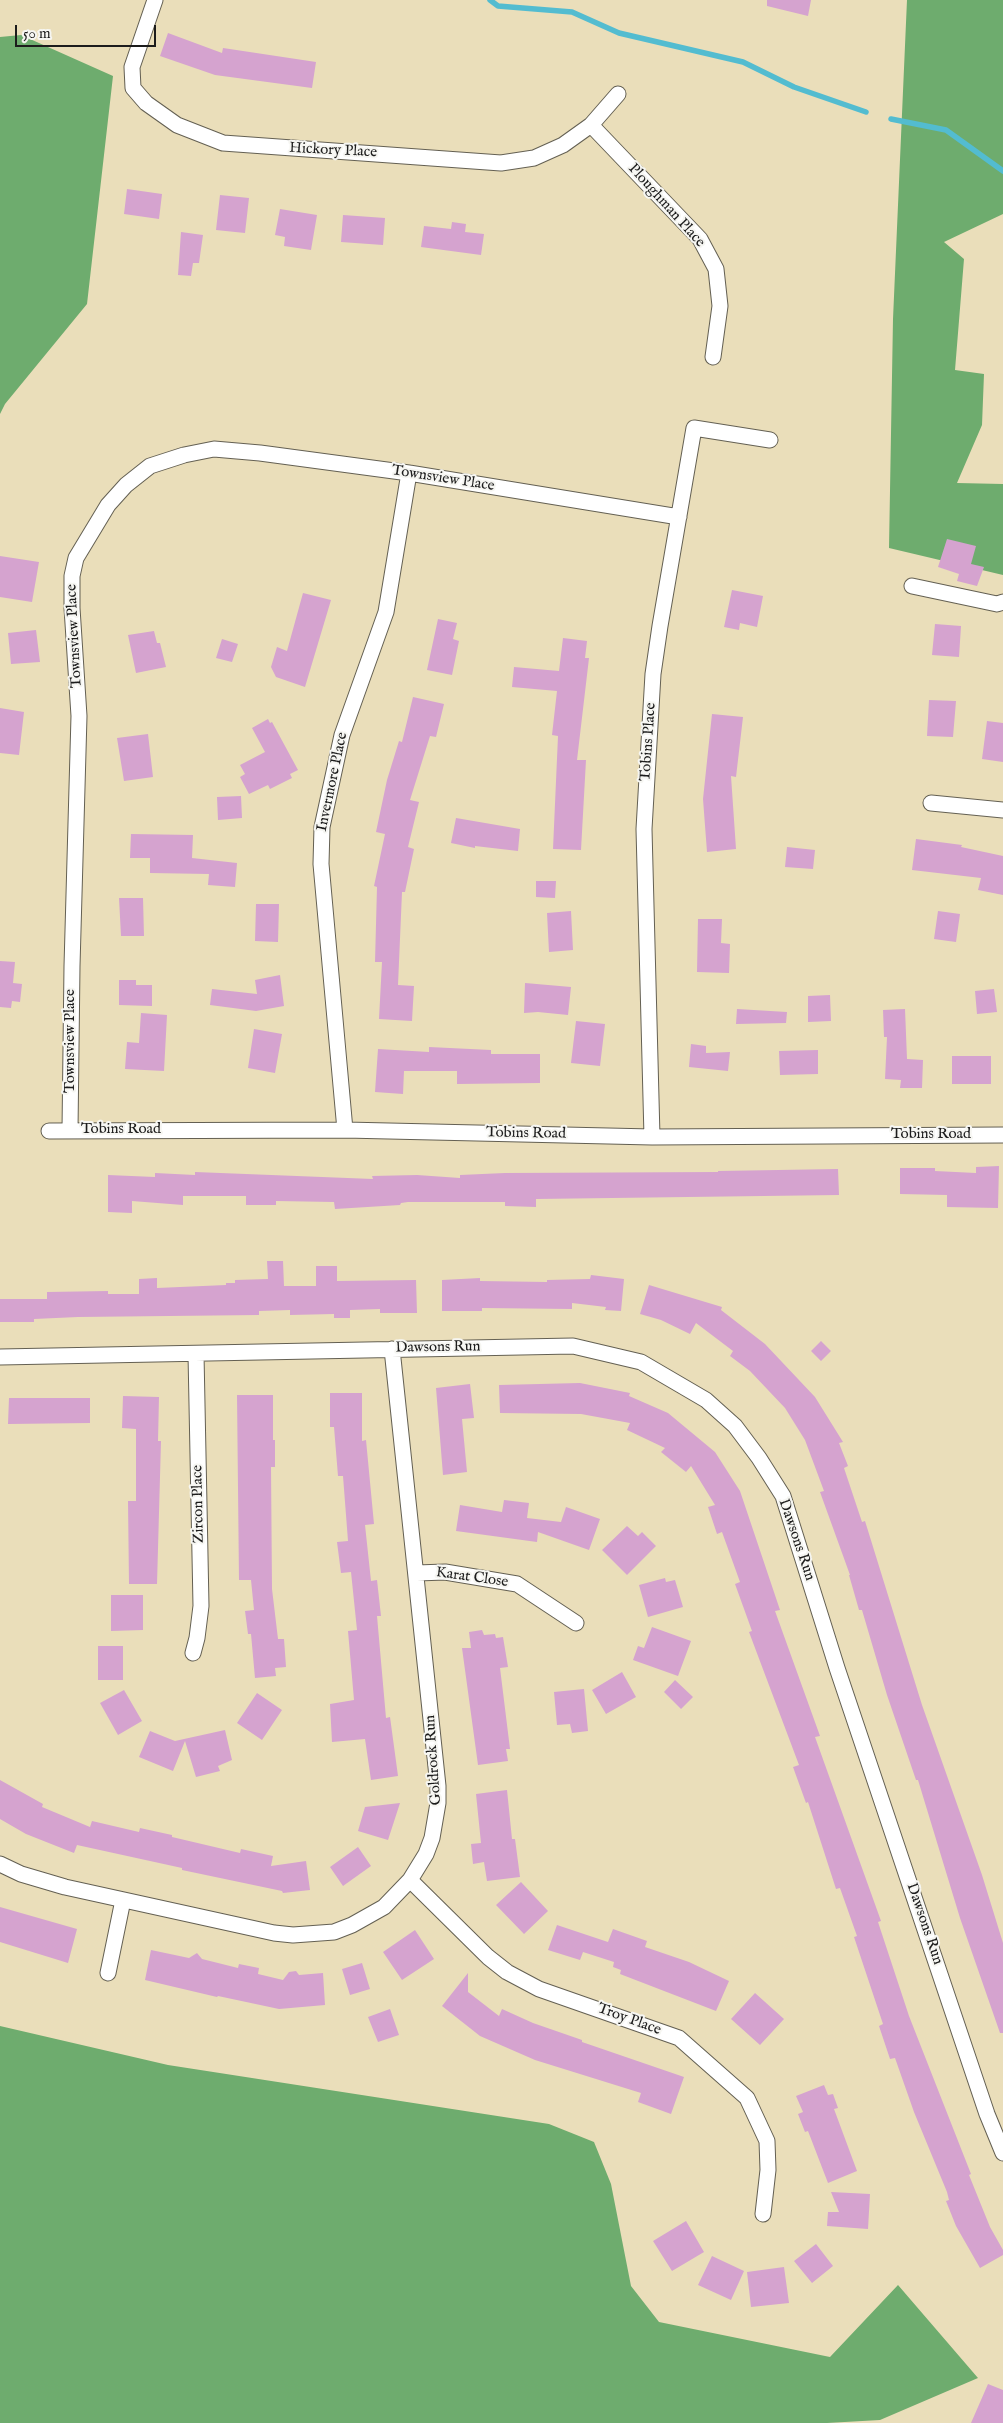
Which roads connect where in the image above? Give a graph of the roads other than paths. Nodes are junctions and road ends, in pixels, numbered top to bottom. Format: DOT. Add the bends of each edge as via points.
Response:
graph roads {
  1 [pos="155,0"];
  2 [pos="618,94"];
  3 [pos="591,125"];
  4 [pos="713,357"];
  5 [pos="770,440"];
  6 [pos="409,472"];
  7 [pos="679,518"];
  8 [pos="912,586"];
  9 [pos="1003,602"];
  10 [pos="931,803"];
  11 [pos="1003,810"];
  12 [pos="70,1130"];
  13 [pos="345,1130"];
  14 [pos="49,1131"];
  15 [pos="1003,1135"];
  16 [pos="652,1137"];
  17 [pos="392,1349"];
  18 [pos="196,1354"];
  19 [pos="0,1357"];
  20 [pos="417,1573"];
  21 [pos="576,1623"];
  22 [pos="193,1653"];
  23 [pos="0,1864"];
  24 [pos="410,1880"];
  25 [pos="123,1900"];
  26 [pos="108,1973"];
  27 [pos="1003,2153"];
  28 [pos="763,2214"];
  1 -- 3 [label="street, Hickory Place" via="132,67 133,88 146,103 177,125 223,143 501,163 541,155 563,145"];
  2 -- 3 [label="street, Hickory Place"];
  3 -- 4 [label="street, Ploughman Place" via="700,239 716,269 720,306"];
  5 -- 7 [label="street, Tobins Place" via="694,428"];
  6 -- 7 [label="street, Townsview Place"];
  6 -- 12 [label="street, Townsview Place" via="242,451 214,449 184,455 150,466 126,484 108,505 76,558 72,600 79,716"];
  6 -- 13 [label="street, Invermore Place" via="386,612 342,735 322,827 322,864"];
  7 -- 16 [label="street, Tobins Place" via="653,674 645,819"];
  8 -- 9 [label="street" via="997,604"];
  10 -- 11 [label="street"];
  12 -- 13 [label="street, Tobins Road"];
  12 -- 14 [label="street, Tobins Road"];
  13 -- 16 [label="street, Tobins Road"];
  15 -- 16 [label="street, Tobins Road"];
  17 -- 18 [label="street, Dawsons Run"];
  17 -- 20 [label="street, Goldrock Run"];
  17 -- 27 [label="street, Dawsons Run" via="573,1346 641,1362 706,1400 735,1426 783,1496 837,1668 987,2114"];
  18 -- 19 [label="street, Dawsons Run"];
  18 -- 22 [label="street, Zircon Place" via="201,1606"];
  20 -- 21 [label="street, Karat Close" via="445,1572 517,1584"];
  20 -- 24 [label="street, Goldrock Run" via="438,1803 432,1838 423,1861"];
  23 -- 25 [label="street, Goldrock Run" via="42,1881"];
  24 -- 25 [label="street, Goldrock Run" via="398,1895 369,1917 334,1932 313,1935 274,1933"];
  24 -- 28 [label="street, Troy Place" via="507,1972 539,1989 679,2038 747,2098 768,2141"];
  25 -- 26 [label="street"];
}
